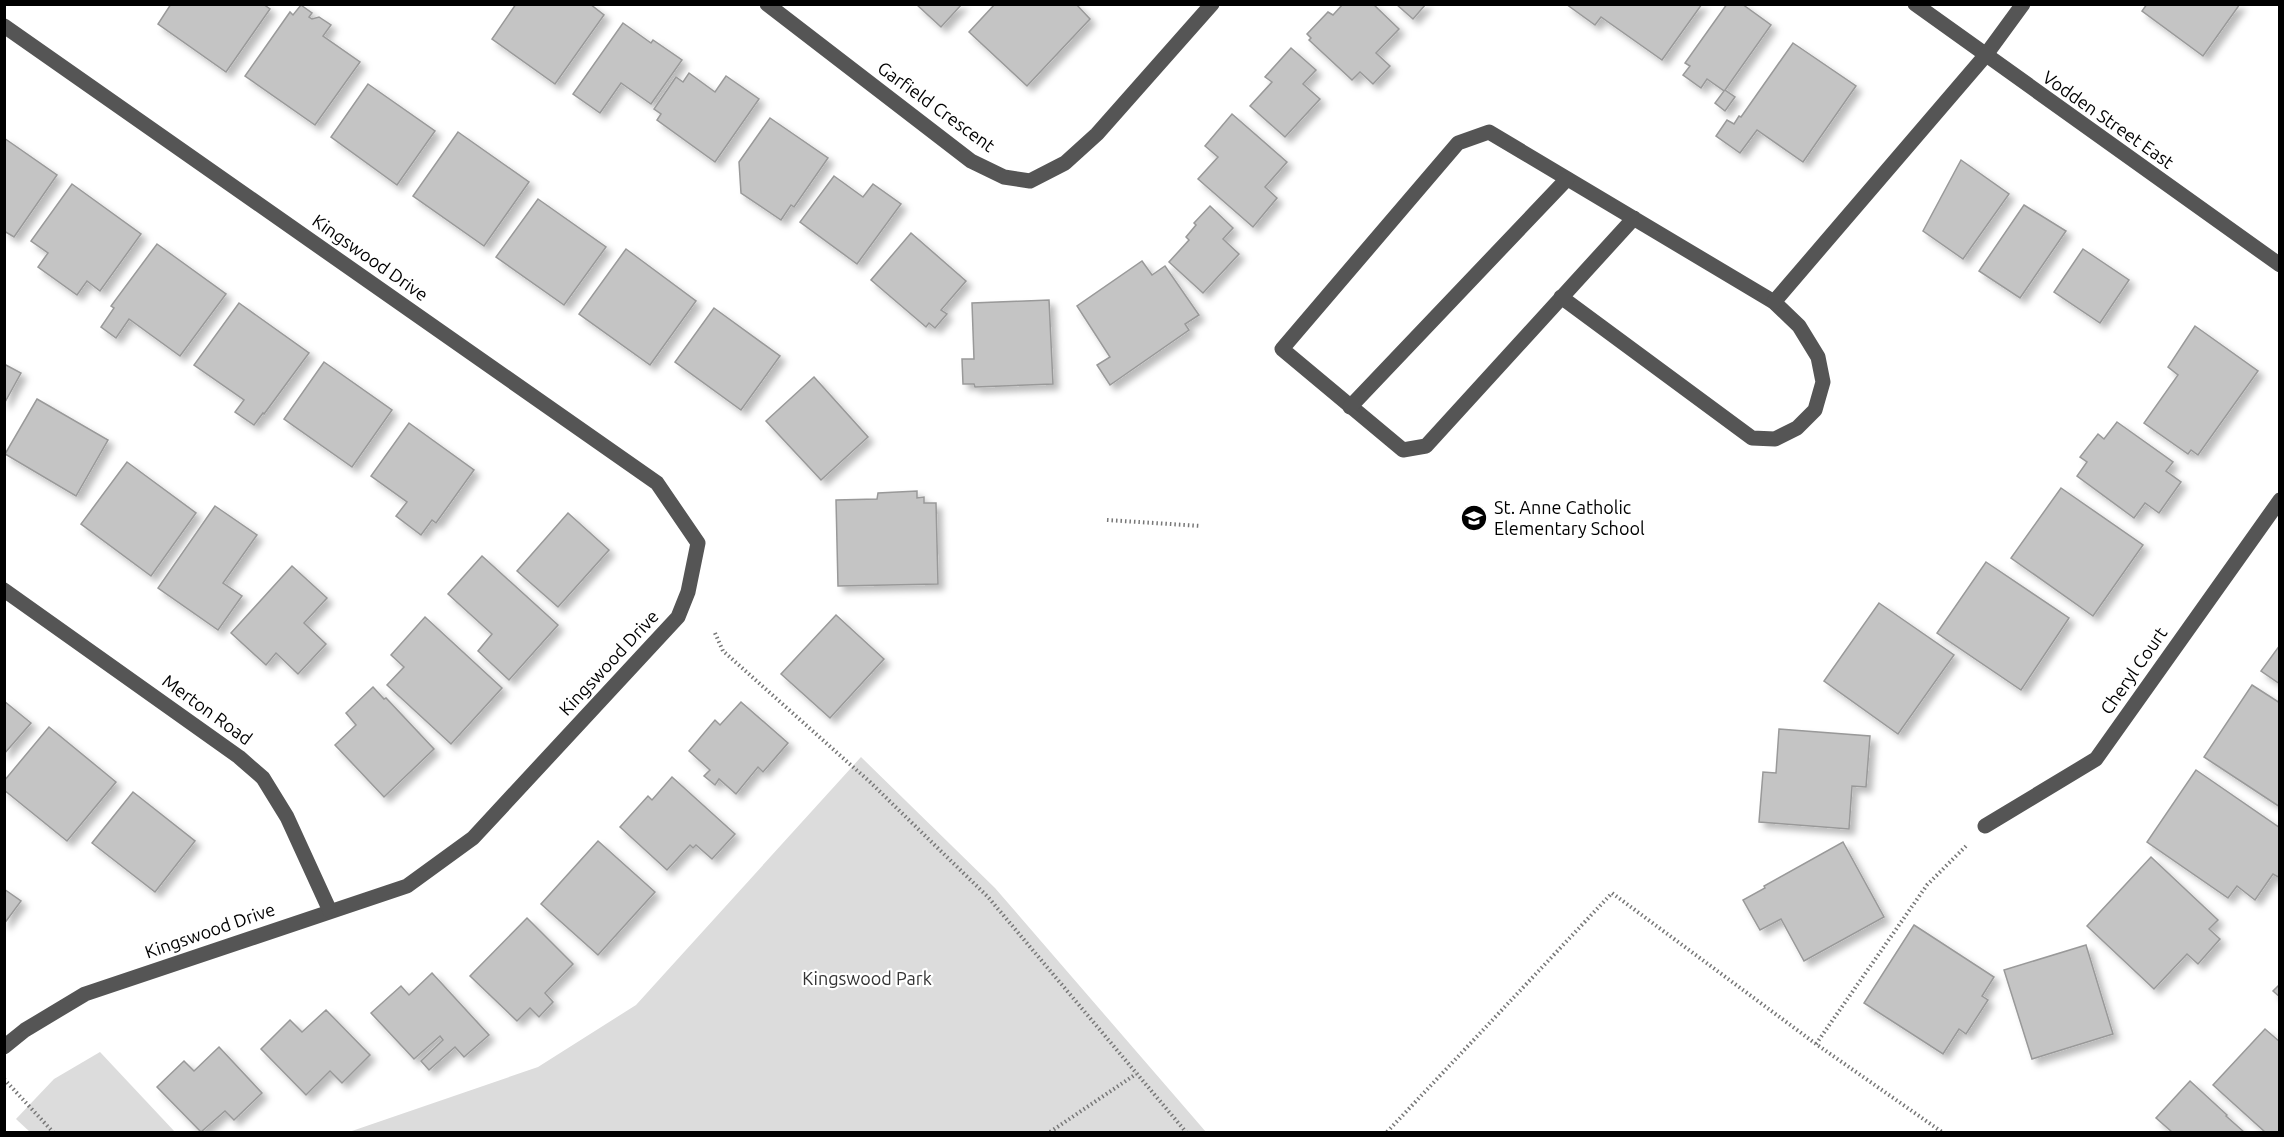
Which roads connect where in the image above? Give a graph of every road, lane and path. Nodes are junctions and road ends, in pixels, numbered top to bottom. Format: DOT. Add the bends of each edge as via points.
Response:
graph roads {
  1 [pos="767,4"];
  2 [pos="1212,4"];
  3 [pos="1915,4"];
  4 [pos="2023,4"];
  5 [pos="4,26"];
  6 [pos="1985,56"];
  7 [pos="1567,179"];
  8 [pos="1634,218"];
  9 [pos="2280,266"];
  10 [pos="1561,297"];
  11 [pos="1774,302"];
  12 [pos="1350,406"];
  13 [pos="2280,500"];
  14 [pos="1107,520"];
  15 [pos="1202,526"];
  16 [pos="4,590"];
  17 [pos="716,633"];
  18 [pos="1985,826"];
  19 [pos="330,911"];
  20 [pos="1816,1044"];
  21 [pos="4,1047"];
  22 [pos="1136,1074"];
  23 [pos="4,1079"];
  24 [pos="53,1132"];
  25 [pos="1050,1132"];
  26 [pos="1186,1132"];
  27 [pos="1387,1132"];
  28 [pos="1942,1132"];
  1 -- 2 [label="street, Garfield Crescent" via="971,161 1004,177 1029,181 1065,163 1097,134"];
  3 -- 6 [label="street, Vodden Street East"];
  4 -- 6 [label="street"];
  5 -- 19 [label="street, Kingswood Drive" via="657,483 698,543 688,592 678,617 473,838 407,886"];
  6 -- 9 [label="street, Vodden Street East"];
  6 -- 11 [label="street"];
  7 -- 8 [label="street"];
  7 -- 12 [label="street"];
  7 -- 12 [label="street" via="1488,132 1458,143 1282,349"];
  8 -- 10 [label="street"];
  8 -- 11 [label="street"];
  10 -- 11 [label="street" via="1752,438 1775,439 1797,428 1815,410 1823,382 1818,357 1799,326"];
  10 -- 12 [label="street" via="1425,446 1403,450"];
  13 -- 18 [label="street, Cheryl Court" via="2096,759"];
  14 -- 15 [label="path"];
  16 -- 19 [label="street, Merton Road" via="263,778 287,817"];
  17 -- 22 [label="path" via="723,651 870,783 988,897"];
  18 -- 20 [label="path" via="1927,885"];
  19 -- 21 [label="street, Kingswood Drive" via="85,994"];
  20 -- 27 [label="path" via="1612,893"];
  20 -- 28 [label="path"];
  22 -- 25 [label="path"];
  22 -- 26 [label="path"];
  23 -- 24 [label="path"];
}
